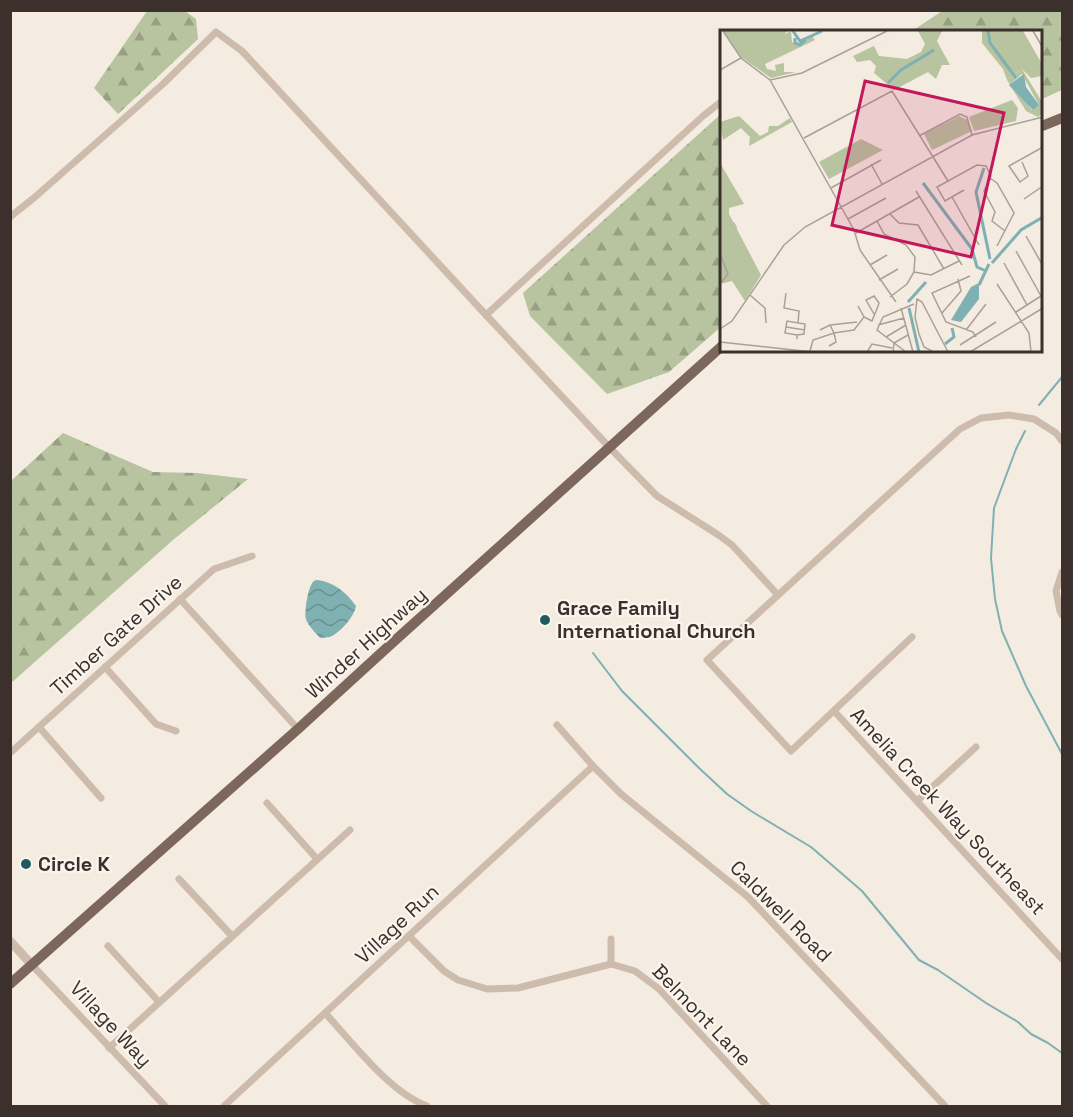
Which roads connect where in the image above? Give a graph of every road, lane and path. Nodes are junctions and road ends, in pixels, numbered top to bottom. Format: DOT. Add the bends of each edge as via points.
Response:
graph roads {
  1 [pos="720,103"];
  2 [pos="1062,118"];
  3 [pos="1043,125"];
  4 [pos="10,217"];
  5 [pos="486,315"];
  6 [pos="720,348"];
  7 [pos="1062,441"];
  8 [pos="610,448"];
  9 [pos="252,556"];
  10 [pos="1062,572"];
  11 [pos="778,594"];
  12 [pos="180,599"];
  13 [pos="1062,615"];
  14 [pos="912,638"];
  15 [pos="105,667"];
  16 [pos="834,711"];
  17 [pos="557,725"];
  18 [pos="39,727"];
  19 [pos="298,729"];
  20 [pos="176,731"];
  21 [pos="976,747"];
  22 [pos="10,753"];
  23 [pos="593,766"];
  24 [pos="101,798"];
  25 [pos="917,801"];
  26 [pos="267,803"];
  27 [pos="350,830"];
  28 [pos="317,859"];
  29 [pos="179,879"];
  30 [pos="232,936"];
  31 [pos="409,936"];
  32 [pos="611,939"];
  33 [pos="10,941"];
  34 [pos="108,946"];
  35 [pos="1062,959"];
  36 [pos="611,964"];
  37 [pos="32,965"];
  38 [pos="10,984"];
  39 [pos="159,1002"];
  40 [pos="326,1013"];
  41 [pos="109,1048"];
  42 [pos="165,1107"];
  43 [pos="224,1107"];
  44 [pos="427,1107"];
  45 [pos="767,1107"];
  46 [pos="945,1107"];
  1 -- 5 [label="street"];
  2 -- 3 [label="main road"];
  4 -- 5 [label="street" via="164,84 216,32 242,51"];
  5 -- 8 [label="street"];
  6 -- 8 [label="main road, Winder Highway"];
  7 -- 11 [label="street" via="1034,419 1009,415 981,418 960,429"];
  8 -- 11 [label="street" via="657,496 732,545"];
  8 -- 19 [label="main road, Winder Highway"];
  9 -- 12 [label="street, Timber Gate Drive" via="214,569"];
  10 -- 13 [label="street" via="1056,591"];
  11 -- 16 [label="street" via="707,660 791,751"];
  12 -- 15 [label="street, Timber Gate Drive"];
  12 -- 19 [label="street"];
  14 -- 16 [label="street"];
  15 -- 18 [label="street, Timber Gate Drive"];
  15 -- 20 [label="street" via="156,724"];
  16 -- 25 [label="street, Amelia Creek Way Southeast"];
  17 -- 23 [label="street, Caldwell Road"];
  18 -- 22 [label="street, Timber Gate Drive"];
  18 -- 24 [label="street"];
  19 -- 37 [label="main road, Winder Highway"];
  21 -- 25 [label="street"];
  23 -- 31 [label="street, Village Run"];
  23 -- 46 [label="street, Caldwell Road" via="748,897"];
  25 -- 35 [label="street, Amelia Creek Way Southeast"];
  26 -- 28 [label="street"];
  27 -- 28 [label="street"];
  28 -- 30 [label="street"];
  29 -- 30 [label="street"];
  30 -- 39 [label="street"];
  31 -- 36 [label="street" via="444,971 487,989 518,988"];
  31 -- 40 [label="street, Village Run"];
  32 -- 36 [label="street"];
  33 -- 37 [label="street"];
  34 -- 39 [label="street"];
  36 -- 45 [label="street, Belmont Lane" via="635,971 659,989"];
  37 -- 38 [label="main road, Winder Highway"];
  37 -- 41 [label="street, Village Way"];
  39 -- 41 [label="street"];
  40 -- 43 [label="street, Village Run"];
  40 -- 44 [label="street" via="382,1076"];
  41 -- 42 [label="street, Village Way"];
}
